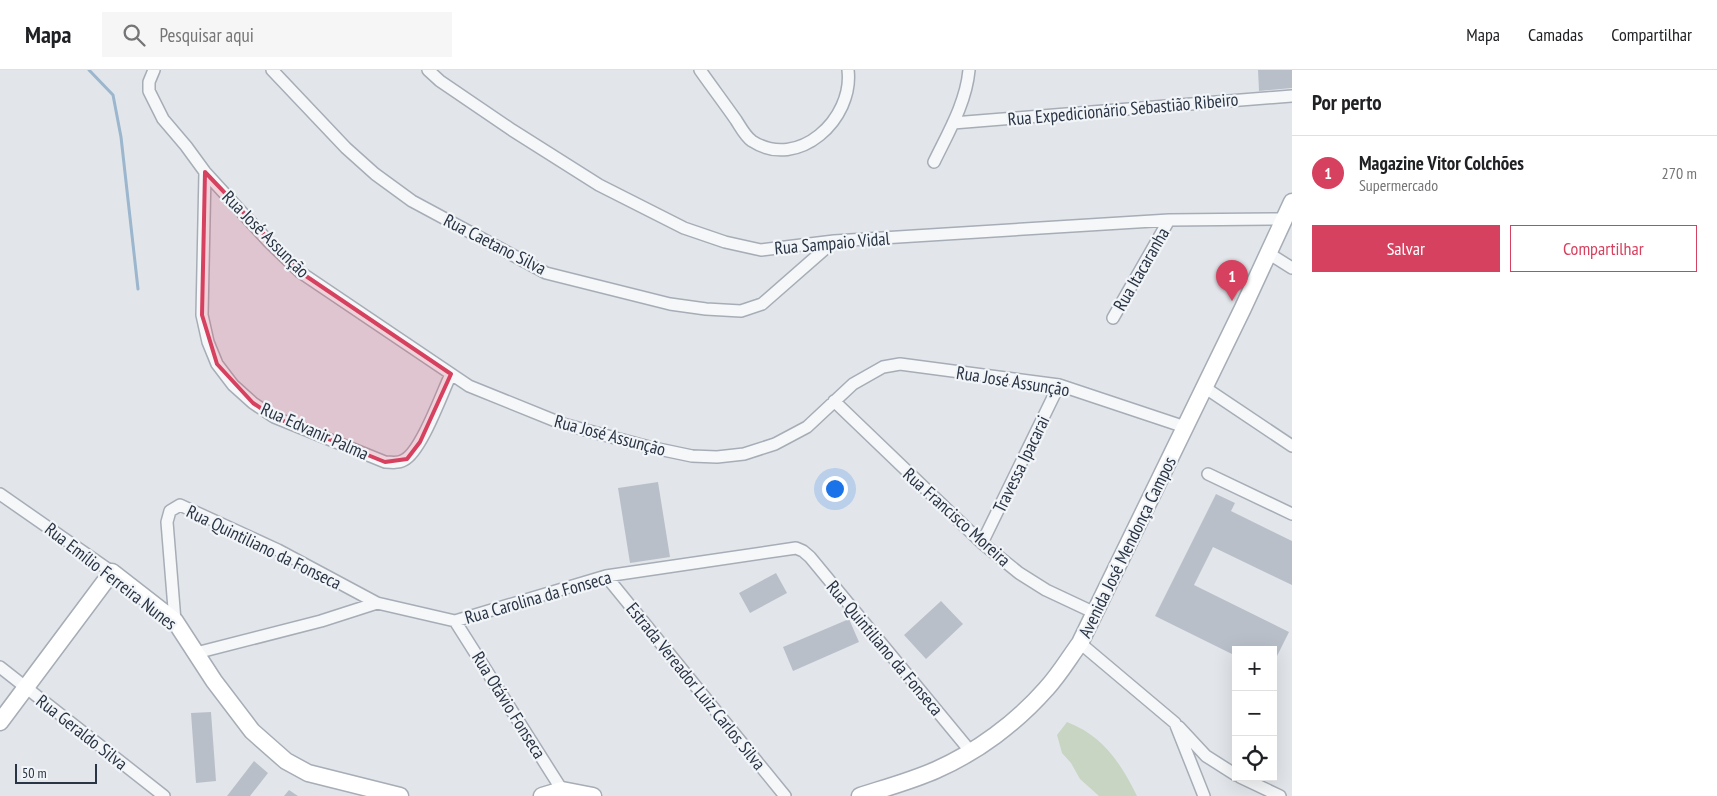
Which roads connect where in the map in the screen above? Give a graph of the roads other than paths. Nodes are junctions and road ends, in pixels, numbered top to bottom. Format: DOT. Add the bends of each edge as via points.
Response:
graph roads {
  1 [pos="154,70"];
  2 [pos="272,70"];
  3 [pos="428,70"];
  4 [pos="700,70"];
  5 [pos="848,70"];
  6 [pos="969,70"];
  7 [pos="1292,96"];
  8 [pos="953,123"];
  9 [pos="934,162"];
  10 [pos="205,172"];
  11 [pos="1292,202"];
  12 [pos="1284,219"];
  13 [pos="1169,220"];
  14 [pos="834,241"];
  15 [pos="1268,252"];
  16 [pos="1292,268"];
  17 [pos="1113,318"];
  18 [pos="451,374"];
  19 [pos="1059,385"];
  20 [pos="1204,387"];
  21 [pos="834,401"];
  22 [pos="1185,427"];
  23 [pos="1292,446"];
  24 [pos="1208,474"];
  25 [pos="0,494"];
  26 [pos="1292,514"];
  27 [pos="982,543"];
  28 [pos="796,548"];
  29 [pos="112,572"];
  30 [pos="606,576"];
  31 [pos="377,603"];
  32 [pos="1096,613"];
  33 [pos="175,621"];
  34 [pos="455,621"];
  35 [pos="1080,643"];
  36 [pos="196,653"];
  37 [pos="0,667"];
  38 [pos="25,688"];
  39 [pos="0,722"];
  40 [pos="1174,722"];
  41 [pos="971,752"];
  42 [pos="1232,772"];
  43 [pos="1248,781"];
  44 [pos="562,790"];
  45 [pos="164,796"];
  46 [pos="398,796"];
  47 [pos="542,796"];
  48 [pos="593,796"];
  49 [pos="785,796"];
  50 [pos="860,796"];
  51 [pos="1204,796"];
  52 [pos="1280,796"];
  1 -- 10 [label="street, Rua José Assunção" via="148,82 155,105"];
  2 -- 14 [label="street, Rua Caetano Silva" via="375,174 412,201 546,273 670,304 742,311 762,304"];
  3 -- 14 [label="street, Rua Sampaio Vidal" via="512,130 599,185 684,228 761,250"];
  4 -- 5 [label="street" via="750,139 766,149 784,150 807,145 840,113 850,81"];
  6 -- 8 [label="street" via="968,88"];
  7 -- 8 [label="street, Rua Expedicionário Sebastião Ribeiro"];
  8 -- 9 [label="street"];
  10 -- 18 [label="street, Rua José Assunção" via="300,272"];
  10 -- 18 [label="street, Rua Edvanir Palma" via="202,315 217,364 253,404 274,417 385,462 399,463 407,459 420,442"];
  11 -- 12 [label="main road, Avenida José Mendonça Campos"];
  12 -- 13 [label="street, Rua Sampaio Vidal"];
  12 -- 15 [label="main road, Avenida José Mendonça Campos"];
  13 -- 14 [label="street, Rua Sampaio Vidal"];
  13 -- 17 [label="street, Rua Itacaranha"];
  15 -- 16 [label="street"];
  15 -- 20 [label="main road, Avenida José Mendonça Campos"];
  18 -- 21 [label="street, Rua José Assunção" via="469,386 563,424 692,456 744,454 776,444 807,427"];
  19 -- 21 [label="street, Rua José Assunção" via="900,364 869,373"];
  19 -- 22 [label="street, Rua José Assunção"];
  19 -- 27 [label="street, Travessa Ipacarai"];
  20 -- 22 [label="main road, Avenida José Mendonça Campos"];
  20 -- 23 [label="street"];
  21 -- 27 [label="street, Rua Francisco Moreira"];
  22 -- 32 [label="main road, Avenida José Mendonça Campos"];
  24 -- 26 [label="street"];
  25 -- 29 [label="street, Rua Emílio Ferreira Nunes"];
  27 -- 32 [label="street, Rua Francisco Moreira" via="1046,590"];
  28 -- 30 [label="street, Rua Carolina da Fonseca"];
  28 -- 41 [label="street, Rua Quintiliano da Fonseca" via="810,557"];
  29 -- 33 [label="main road, Rua Emílio Ferreira Nunes"];
  29 -- 38 [label="main road"];
  30 -- 34 [label="street, Rua Carolina da Fonseca"];
  30 -- 49 [label="street, Estrada Vereador Luiz Carlos Silva"];
  31 -- 33 [label="street, Rua Quintiliano da Fonseca" via="278,550 180,505 170,511 167,522"];
  31 -- 34 [label="street, Rua Carolina da Fonseca"];
  31 -- 36 [label="street"];
  32 -- 35 [label="main road, Avenida José Mendonça Campos"];
  33 -- 36 [label="main road, Rua Emílio Ferreira Nunes"];
  34 -- 44 [label="street, Rua Otávio Fonseca"];
  35 -- 40 [label="street"];
  35 -- 41 [label="main road, Avenida José Mendonça Campos" via="1030,706"];
  36 -- 46 [label="main road, Rua Emílio Ferreira Nunes" via="252,730 286,761 308,773"];
  37 -- 38 [label="street, Rua Geraldo Silva"];
  38 -- 39 [label="main road"];
  38 -- 45 [label="street, Rua Geraldo Silva"];
  40 -- 42 [label="street" via="1206,756"];
  40 -- 51 [label="street"];
  41 -- 50 [label="main road, Avenida José Mendonça Campos" via="936,770"];
  43 -- 52 [label="street"];
  44 -- 47 [label="main road"];
  44 -- 48 [label="main road"];
}
